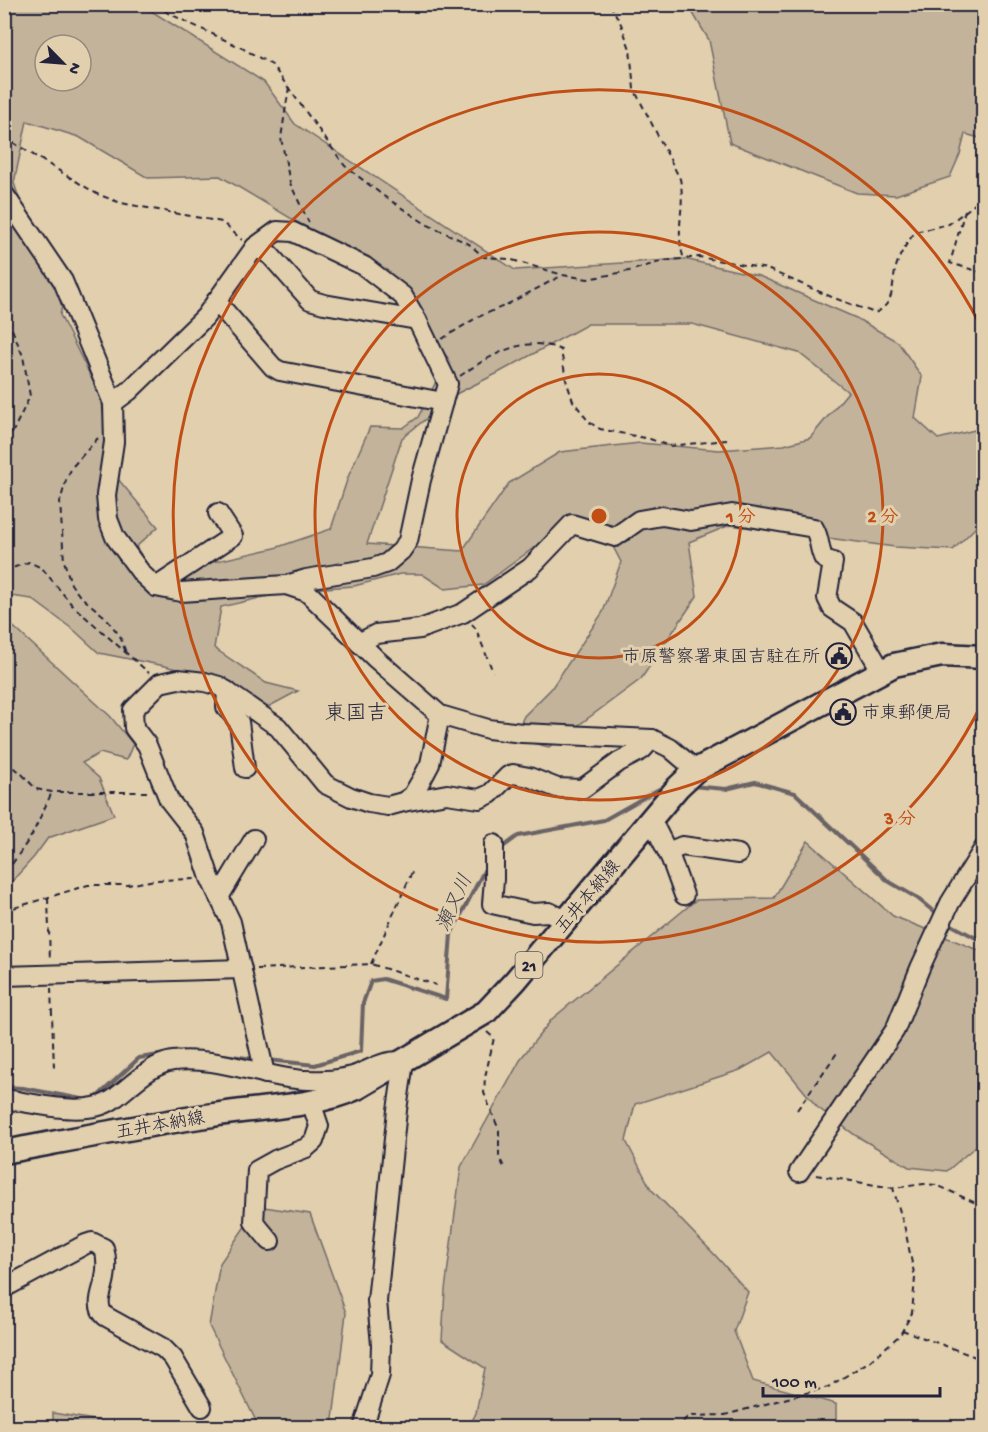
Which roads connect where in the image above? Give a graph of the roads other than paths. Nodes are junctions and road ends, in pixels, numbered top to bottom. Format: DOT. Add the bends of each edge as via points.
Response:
graph roads {
  1 [pos="4,194"];
  2 [pos="255,246"];
  3 [pos="216,301"];
  4 [pos="417,320"];
  5 [pos="446,393"];
  6 [pos="113,403"];
  7 [pos="218,513"];
  8 [pos="286,585"];
  9 [pos="156,587"];
  10 [pos="359,643"];
  11 [pos="984,657"];
  12 [pos="882,672"];
  13 [pos="227,691"];
  14 [pos="440,715"];
  15 [pos="652,739"];
  16 [pos="245,768"];
  17 [pos="696,770"];
  18 [pos="404,802"];
  19 [pos="651,819"];
  20 [pos="254,839"];
  21 [pos="494,844"];
  22 [pos="984,848"];
  23 [pos="668,852"];
  24 [pos="738,854"];
  25 [pos="684,895"];
  26 [pos="219,897"];
  27 [pos="567,920"];
  28 [pos="242,969"];
  29 [pos="4,976"];
  30 [pos="404,1062"];
  31 [pos="265,1074"];
  32 [pos="4,1099"];
  33 [pos="310,1102"];
  34 [pos="4,1152"];
  35 [pos="799,1173"];
  36 [pos="270,1241"];
  37 [pos="4,1288"];
  38 [pos="202,1407"];
  39 [pos="363,1428"];
  1 -- 6 [label="street" via="63,281"];
  2 -- 3 [label="street"];
  2 -- 4 [label="street" via="270,255 310,300"];
  2 -- 4 [label="street" via="277,231 293,232 364,266 402,296"];
  3 -- 5 [label="street" via="280,371"];
  3 -- 6 [label="street" via="205,317"];
  4 -- 5 [label="street"];
  5 -- 8 [label="street" via="408,541 401,551 373,568"];
  6 -- 9 [label="street" via="114,442 106,495 108,519 115,537"];
  7 -- 9 [label="street" via="233,536"];
  8 -- 9 [label="street" via="181,592"];
  8 -- 10 [label="street" via="307,592"];
  10 -- 12 [label="street" via="376,634 420,629 463,613 530,567 572,524 615,537 639,520 662,516 691,521 732,514 814,528 820,538 820,553 833,562 827,598 832,608 853,622"];
  10 -- 14 [label="street"];
  11 -- 12 [label="main road, 五井本納線 / 21" via="942,655 894,665"];
  12 -- 17 [label="main road, 五井本納線 / 21"];
  13 -- 16 [label="street" via="226,707 239,722"];
  13 -- 18 [label="street" via="278,727 325,784 369,803 388,806"];
  13 -- 26 [label="street" via="205,681 160,682 133,710 134,728 147,745 169,800 195,833"];
  14 -- 15 [label="street" via="488,729 522,733"];
  14 -- 18 [label="street" via="430,764 412,796"];
  15 -- 17 [label="street" via="670,748"];
  15 -- 18 [label="street" via="642,750 582,789 557,788 513,774 479,799 447,794"];
  17 -- 19 [label="main road, 五井本納線 / 21"];
  19 -- 23 [label="street"];
  19 -- 27 [label="main road, 五井本納線 / 21"];
  20 -- 26 [label="street"];
  21 -- 27 [label="street" via="492,904 533,913 549,912"];
  22 -- 35 [label="street" via="951,903 895,1030"];
  23 -- 24 [label="street" via="682,846"];
  23 -- 25 [label="street"];
  26 -- 28 [label="street" via="231,922"];
  27 -- 30 [label="main road, 五井本納線 / 21" via="486,1012"];
  28 -- 29 [label="street"];
  28 -- 31 [label="street"];
  30 -- 31 [label="street" via="393,1059 351,1076 327,1080"];
  30 -- 33 [label="main road, 五井本納線 / 21" via="342,1095"];
  30 -- 39 [label="street" via="377,1301 380,1375"];
  31 -- 32 [label="street" via="197,1060 169,1062 144,1075 111,1101 86,1109"];
  33 -- 34 [label="main road, 五井本納線 / 21" via="186,1119"];
  33 -- 36 [label="street" via="319,1126 314,1141 257,1170 254,1222"];
  37 -- 38 [label="street" via="86,1244 92,1242 104,1248 106,1277 100,1311 163,1348"];
}
